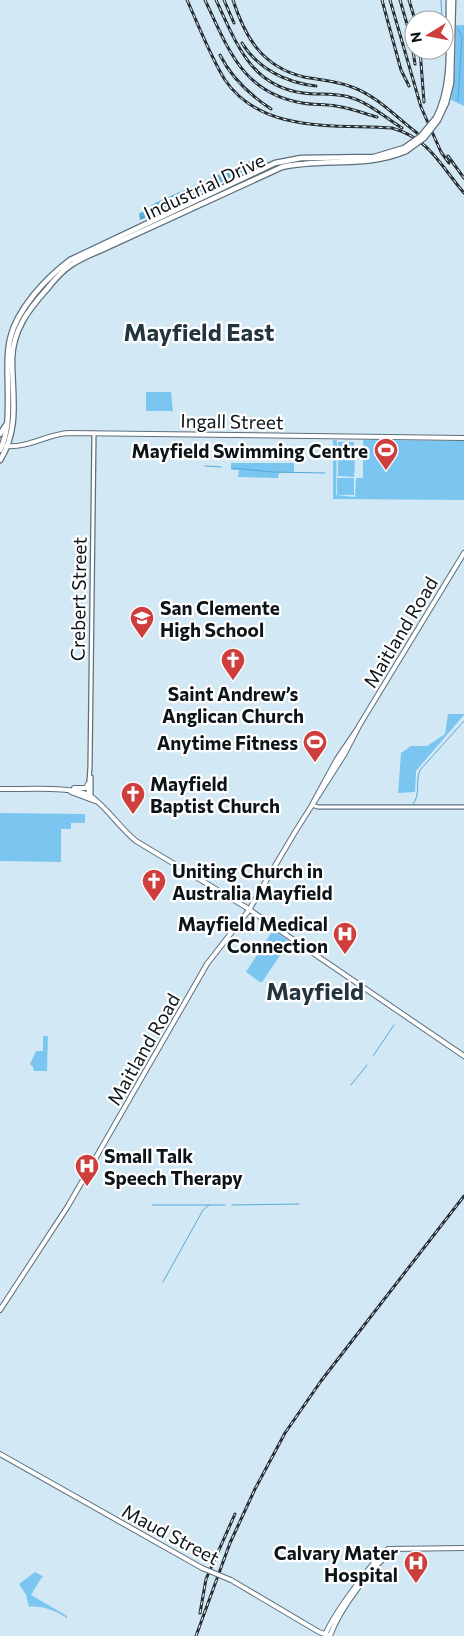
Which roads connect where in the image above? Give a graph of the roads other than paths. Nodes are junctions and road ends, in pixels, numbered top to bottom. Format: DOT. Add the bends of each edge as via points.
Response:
graph roads {
  1 [pos="448,0"];
  2 [pos="453,0"];
  3 [pos="437,119"];
  4 [pos="405,149"];
  5 [pos="8,420"];
  6 [pos="94,433"];
  7 [pos="0,434"];
  8 [pos="464,438"];
  9 [pos="3,447"];
  10 [pos="0,460"];
  11 [pos="464,553"];
  12 [pos="90,767"];
  13 [pos="88,784"];
  14 [pos="0,790"];
  15 [pos="64,790"];
  16 [pos="90,797"];
  17 [pos="312,805"];
  18 [pos="464,807"];
  19 [pos="249,910"];
  20 [pos="464,1056"];
  21 [pos="0,1310"];
  22 [pos="0,1454"];
  23 [pos="464,1548"];
  24 [pos="327,1636"];
  1 -- 3 [label="highway, Industrial Drive" via="448,80"];
  2 -- 3 [label="highway, Industrial Drive" via="451,83 446,103"];
  3 -- 4 [label="highway, Industrial Drive, bridge" via="424,138"];
  4 -- 5 [label="highway, Industrial Drive" via="374,157 301,158 275,163 70,260 23,310 13,329 8,355"];
  4 -- 9 [label="highway, Industrial Drive" via="373,161 303,163 277,168 71,265 33,304 19,327 13,348 13,420"];
  5 -- 7 [label="highway"];
  5 -- 9 [label="highway, Industrial Drive"];
  6 -- 8 [label="main road, Ingall Street"];
  6 -- 9 [label="main road, Ingall Street" via="63,433 26,445"];
  6 -- 12 [label="street, Crebert Street"];
  9 -- 10 [label="highway, Industrial Drive"];
  11 -- 17 [label="main road, Maitland Road"];
  12 -- 13 [label="street, Crebert Street"];
  12 -- 16 [label="street, Crebert Street"];
  13 -- 15 [label="main road" via="86,788"];
  13 -- 16 [label="street, Crebert Street"];
  14 -- 15 [label="main road"];
  15 -- 16 [label="main road" via="81,791"];
  16 -- 19 [label="main road" via="109,811 136,841"];
  17 -- 18 [label="street"];
  17 -- 19 [label="main road, Maitland Road"];
  19 -- 20 [label="main road"];
  19 -- 21 [label="main road, Maitland Road" via="208,964 72,1200"];
  22 -- 24 [label="main road, Maud Street, bridge"];
  23 -- 24 [label="main road" via="396,1549 380,1562"];
}
